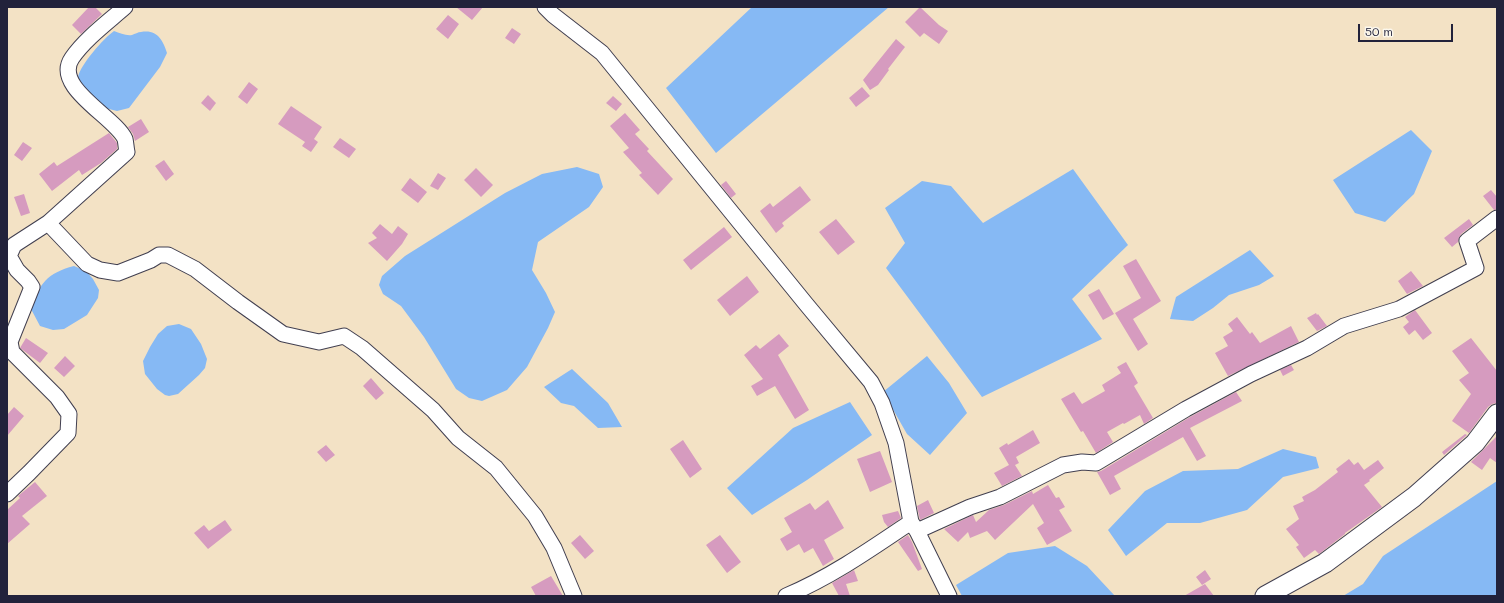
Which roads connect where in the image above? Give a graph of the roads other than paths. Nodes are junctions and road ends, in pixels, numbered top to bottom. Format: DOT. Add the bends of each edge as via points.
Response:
graph roads {
  1 [pos="125,7"];
  2 [pos="545,7"];
  3 [pos="1497,218"];
  4 [pos="48,223"];
  5 [pos="1497,414"];
  6 [pos="7,494"];
  7 [pos="914,526"];
  8 [pos="574,596"];
  9 [pos="786,596"];
  10 [pos="949,596"];
  11 [pos="1265,596"];
  1 -- 4 [label="street" via="95,33 71,59 68,71 81,96 104,115 125,139 126,152"];
  2 -- 7 [label="street" via="602,53 871,382 882,403 896,443"];
  3 -- 7 [label="street" via="1467,242 1476,268 1400,309 1344,326 1307,348 1186,409 1096,463 1063,465 1000,496"];
  4 -- 6 [label="street" via="14,245 9,256 32,287 10,342 12,352 57,397 69,414 68,433"];
  4 -- 8 [label="street" via="87,264 100,270 118,273 159,255 168,255 195,269 283,334 319,342 344,336 362,348 433,410 458,438 496,468 535,516 554,548"];
  5 -- 11 [label="main road" via="1475,443 1414,497 1325,562"];
  7 -- 9 [label="street" via="805,588"];
  7 -- 10 [label="street"];
}
